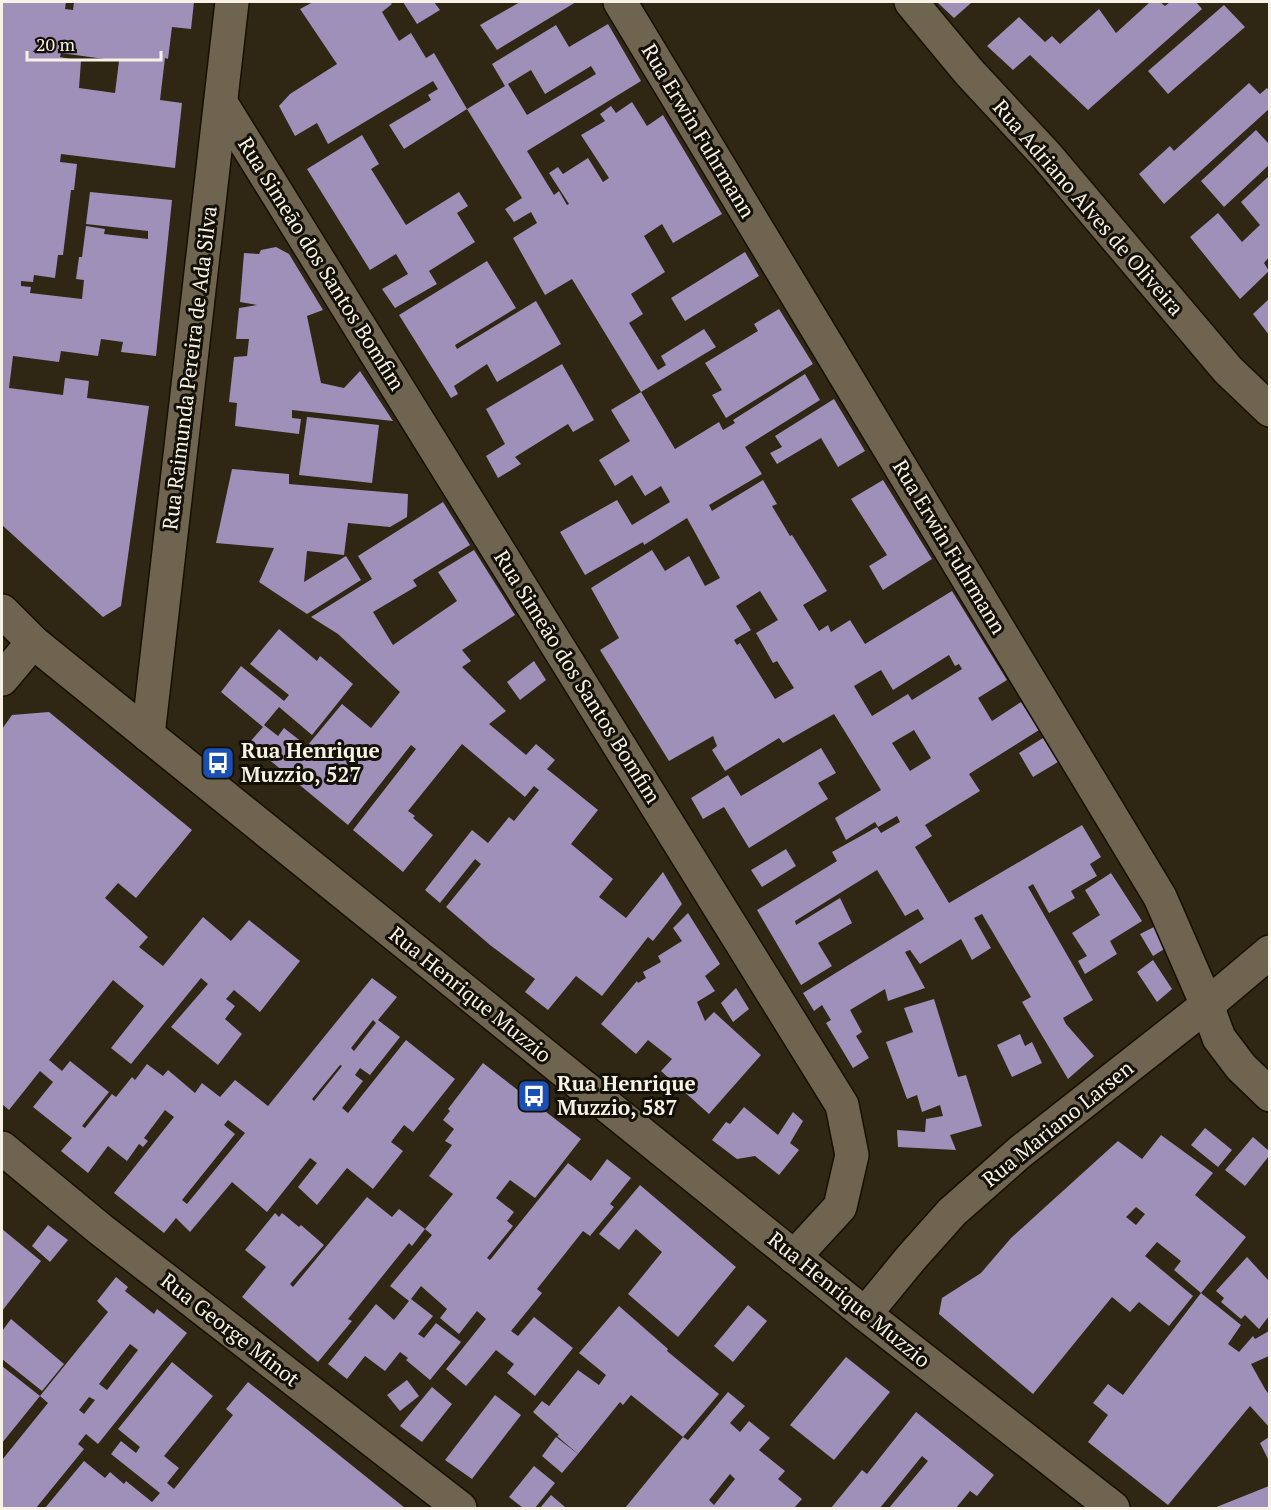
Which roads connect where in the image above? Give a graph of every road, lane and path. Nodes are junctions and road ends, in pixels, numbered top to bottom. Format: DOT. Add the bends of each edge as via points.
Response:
graph roads {
  1 [pos="232,2"];
  2 [pos="620,2"];
  3 [pos="911,2"];
  4 [pos="221,103"];
  5 [pos="1269,410"];
  6 [pos="2,611"];
  7 [pos="33,642"];
  8 [pos="2,679"];
  9 [pos="148,735"];
  10 [pos="1269,952"];
  11 [pos="1208,1005"];
  12 [pos="1269,1095"];
  13 [pos="2,1148"];
  14 [pos="794,1257"];
  15 [pos="865,1314"];
  16 [pos="460,1509"];
  17 [pos="1113,1509"];
  1 -- 4 [label="street, Rua Raimunda Pereira de Ada Silva"];
  2 -- 11 [label="street, Rua Erwin Fuhrmann" via="1160,897"];
  3 -- 5 [label="street, Rua Adriano Alves de Oliveira" via="1228,370"];
  4 -- 9 [label="street, Rua Raimunda Pereira de Ada Silva"];
  4 -- 14 [label="street, Rua Simeão dos Santos Bomfim" via="842,1105 852,1155 840,1207"];
  6 -- 7 [label="street, Rua Henrique Muzzio"];
  7 -- 8 [label="street"];
  7 -- 9 [label="street, Rua Henrique Muzzio"];
  9 -- 14 [label="street, Rua Henrique Muzzio"];
  10 -- 11 [label="street, Rua Mariano Larsen"];
  11 -- 12 [label="street, Rua Erwin Fuhrmann" via="1219,1038"];
  11 -- 15 [label="street, Rua Mariano Larsen" via="1020,1152 952,1212"];
  13 -- 16 [label="street, Rua George Minot"];
  14 -- 15 [label="street, Rua Henrique Muzzio"];
  15 -- 17 [label="street, Rua Henrique Muzzio"];
}
